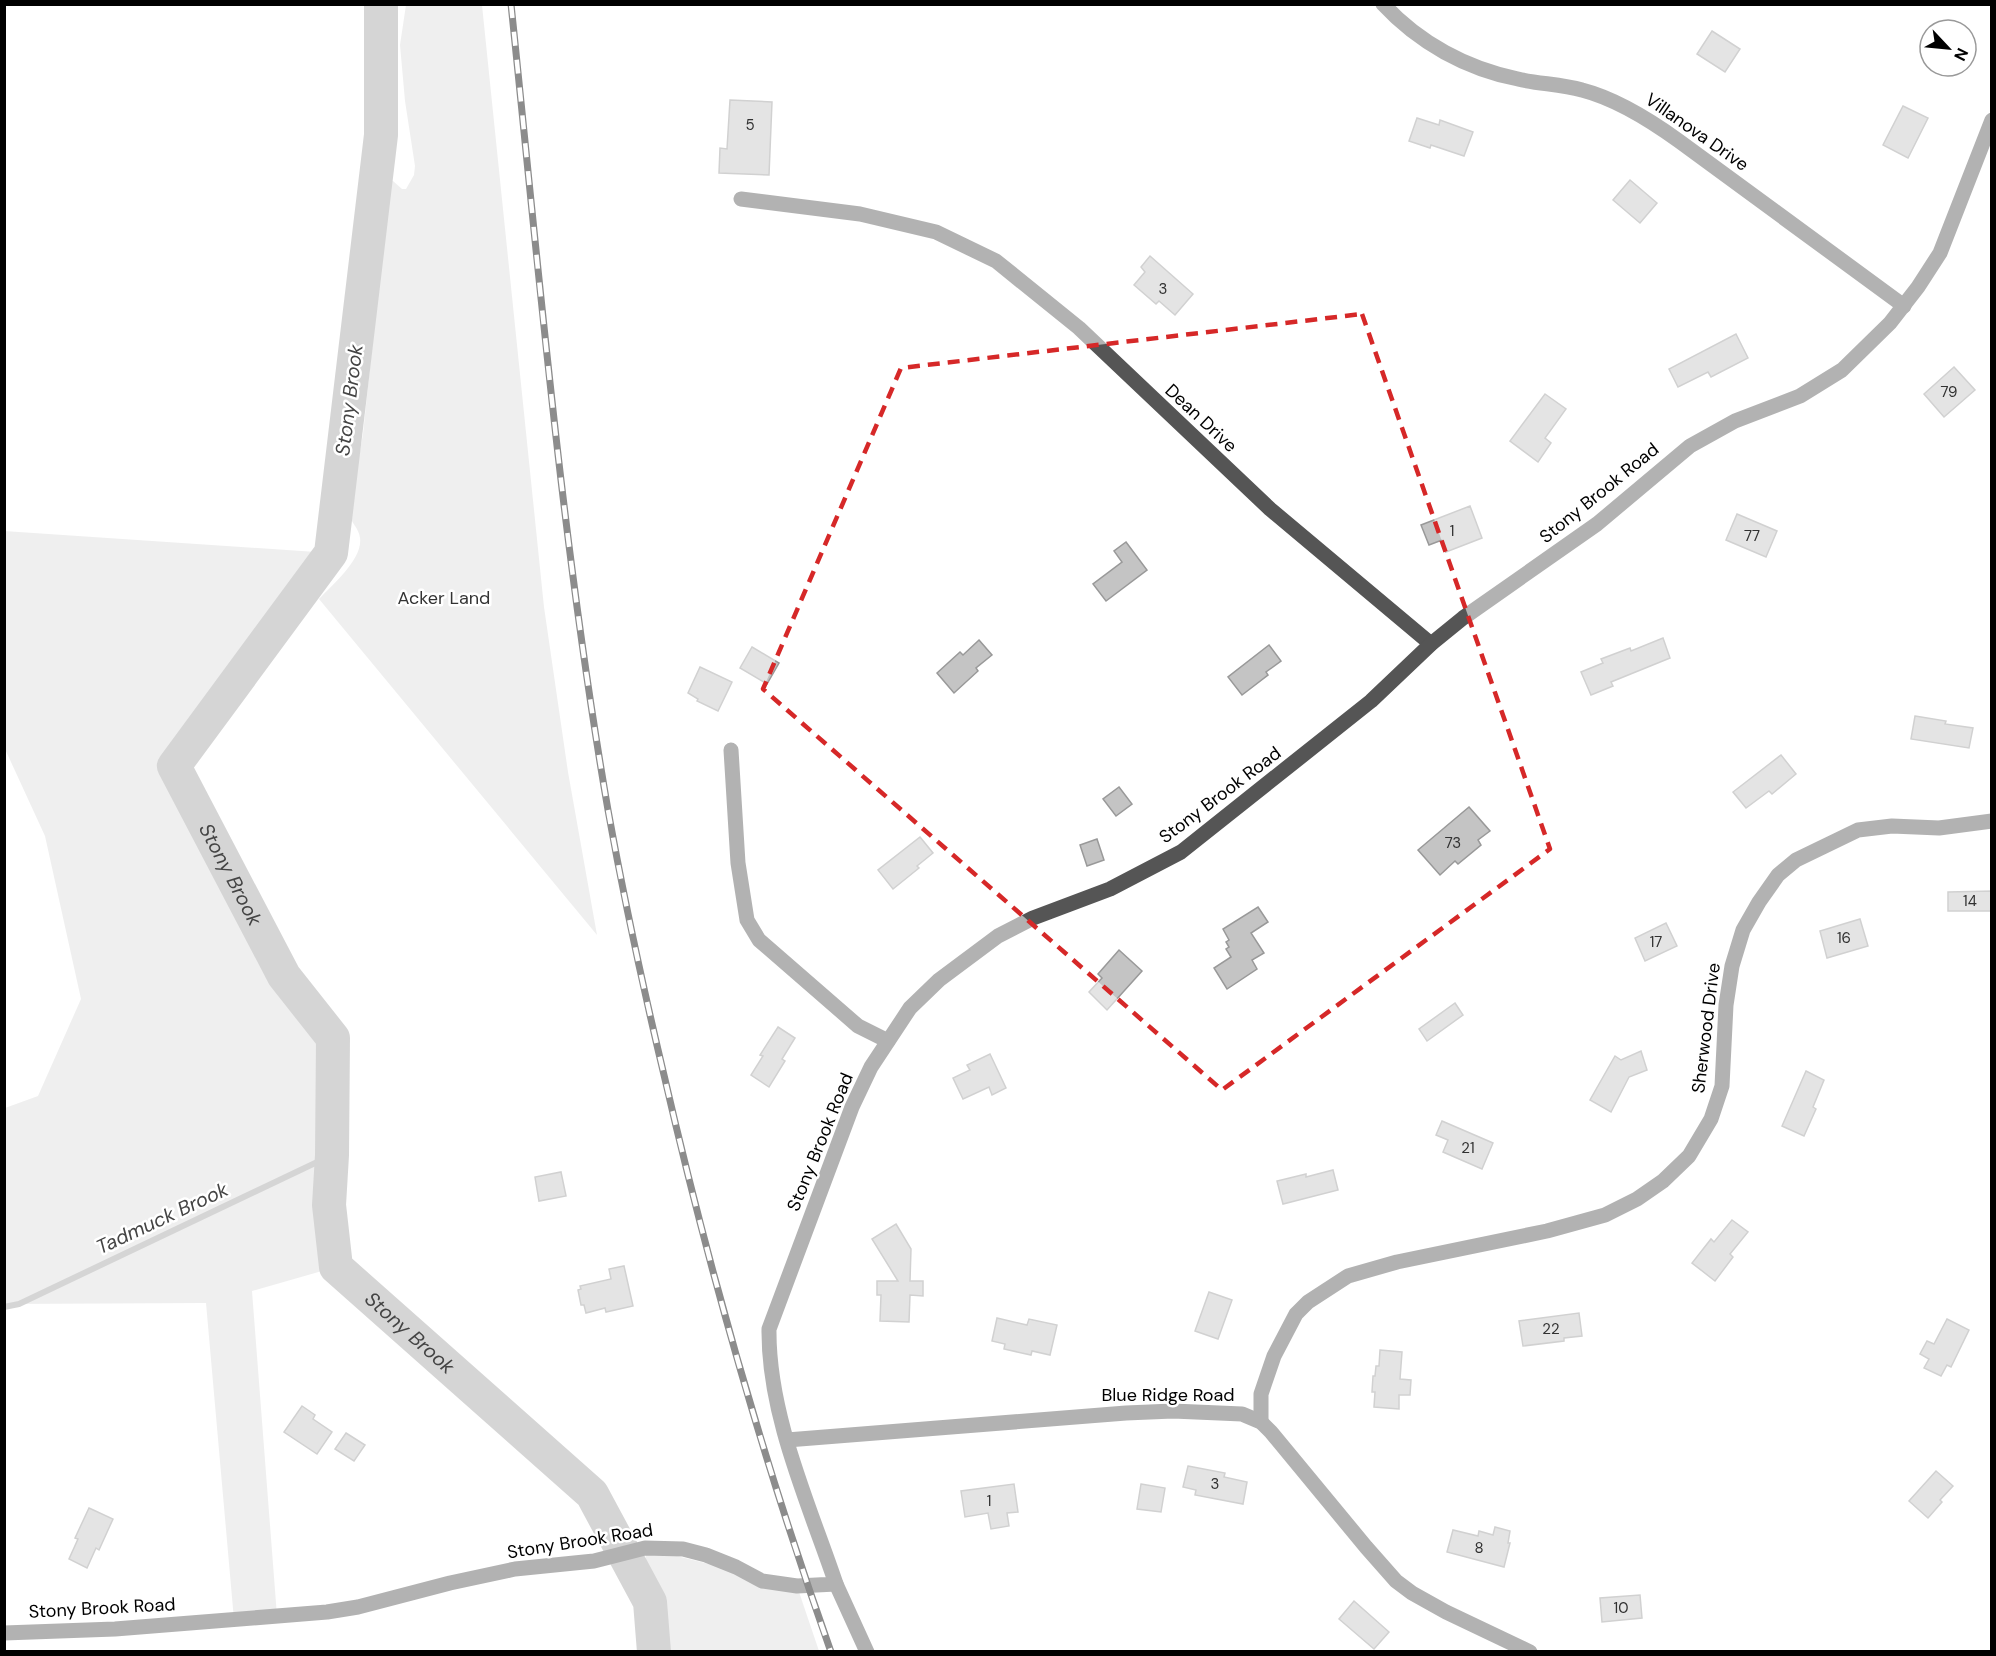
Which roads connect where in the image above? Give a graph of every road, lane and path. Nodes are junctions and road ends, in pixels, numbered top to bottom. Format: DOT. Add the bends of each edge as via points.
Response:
graph roads {
  1 [pos="1383,4"];
  2 [pos="1992,120"];
  3 [pos="741,199"];
  4 [pos="1904,306"];
  5 [pos="1431,644"];
  6 [pos="731,750"];
  7 [pos="1992,821"];
  8 [pos="888,1041"];
  9 [pos="1261,1422"];
  10 [pos="787,1440"];
  11 [pos="836,1584"];
  12 [pos="4,1633"];
  13 [pos="867,1652"];
  14 [pos="1530,1652"];
  1 -- 4 [label="street, Villanova Drive" via="1425,40 1470,65 1520,80 1583,90 1643,117"];
  2 -- 4 [label="street, Stony Brook Road" via="1947,238"];
  3 -- 5 [label="street, Dean Drive" via="860,214 936,232 996,261 1079,328 1270,509"];
  4 -- 5 [label="street, Stony Brook Road" via="1842,370 1800,396 1735,421 1690,446 1606,517"];
  5 -- 8 [label="street, Stony Brook Road" via="1371,701 1181,852 1110,889 1033,918 998,936 939,980 910,1008"];
  6 -- 8 [label="street" via="738,863 747,920 759,940 858,1026"];
  7 -- 9 [label="street, Sherwood Drive" via="1940,828 1892,826 1858,830 1787,867 1743,930 1726,1005 1722,1086 1711,1119 1689,1156 1663,1181 1605,1215 1348,1276 1296,1314 1274,1356 1261,1394"];
  8 -- 10 [label="street, Stony Brook Road" via="852,1107 769,1329 768,1359"];
  9 -- 10 [label="street, Blue Ridge Road" via="1242,1414 1126,1413"];
  9 -- 14 [label="street" via="1396,1581 1446,1612"];
  10 -- 11 [label="street, Stony Brook Road"];
  11 -- 12 [label="street, Stony Brook Road" via="797,1586 762,1581 706,1555 683,1549 645,1548 594,1561 515,1569 327,1612 115,1629"];
  11 -- 13 [label="street"];
}
